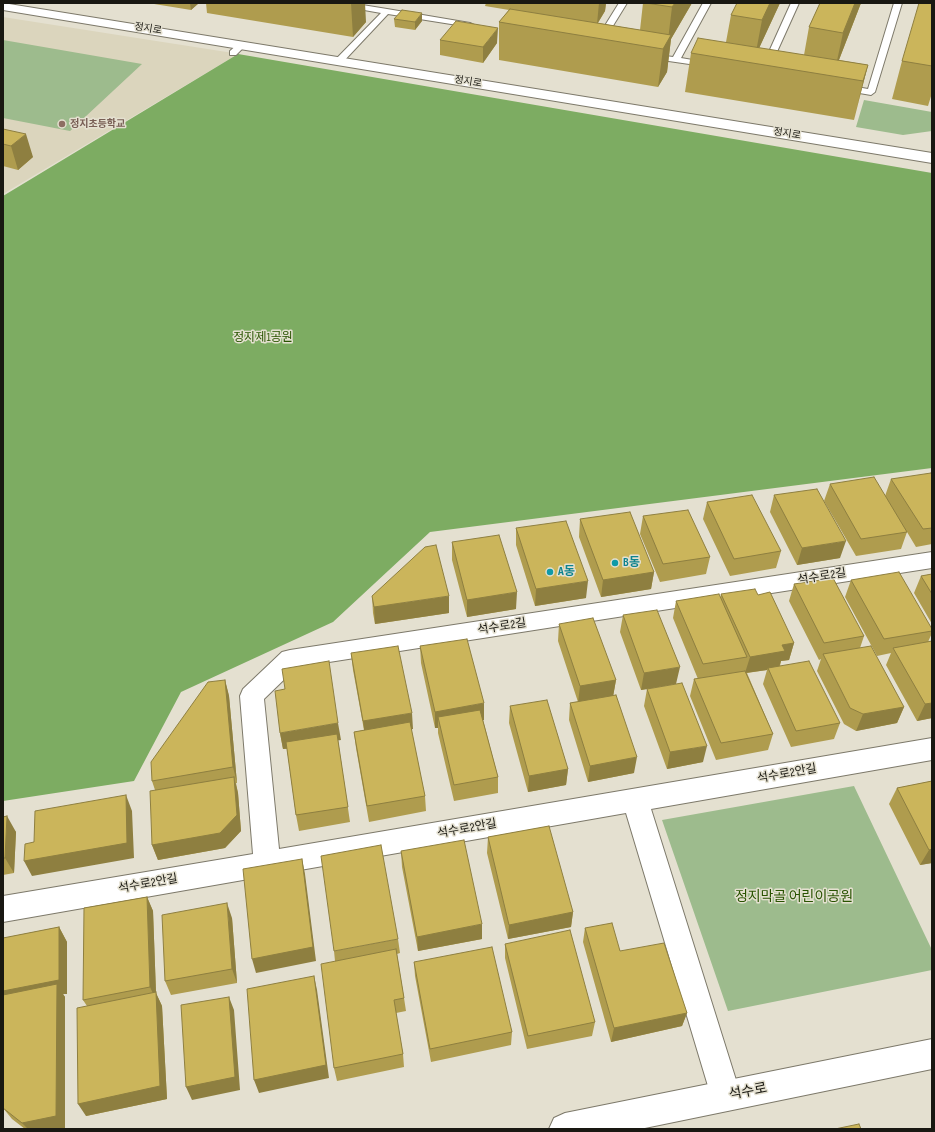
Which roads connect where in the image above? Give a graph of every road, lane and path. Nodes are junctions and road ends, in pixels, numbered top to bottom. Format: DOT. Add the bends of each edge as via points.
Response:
graph roads {
  1 [pos="336,3"];
  2 [pos="623,3"];
  3 [pos="707,3"];
  4 [pos="795,3"];
  5 [pos="898,3"];
  6 [pos="3,6"];
  7 [pos="386,12"];
  8 [pos="479,27"];
  9 [pos="603,48"];
  10 [pos="640,54"];
  11 [pos="676,60"];
  12 [pos="339,61"];
  13 [pos="716,66"];
  14 [pos="763,74"];
  15 [pos="840,87"];
  16 [pos="932,158"];
  17 [pos="932,560"];
  18 [pos="932,750"];
  19 [pos="635,800"];
  20 [pos="267,864"];
  21 [pos="3,909"];
  22 [pos="932,1054"];
  23 [pos="726,1096"];
  24 [pos="565,1129"];
  1 -- 7 [label="lane"];
  2 -- 9 [label="lane" via="595,46"];
  3 -- 11 [label="lane"];
  4 -- 14 [label="lane"];
  5 -- 15 [label="lane" via="871,92"];
  6 -- 12 [label="street, 정지로" via="237,49"];
  7 -- 8 [label="lane"];
  7 -- 12 [label="lane"];
  10 -- 11 [label="lane"];
  11 -- 13 [label="lane"];
  12 -- 16 [label="street, 정지로"];
  17 -- 20 [label="street, 석수로2길" via="290,659 252,696"];
  18 -- 19 [label="street, 석수로2안길"];
  19 -- 20 [label="street, 석수로2안길"];
  19 -- 23 [label="street"];
  20 -- 21 [label="street, 석수로2안길"];
  22 -- 23 [label="street, 석수로"];
  23 -- 24 [label="street, 석수로"];
}
